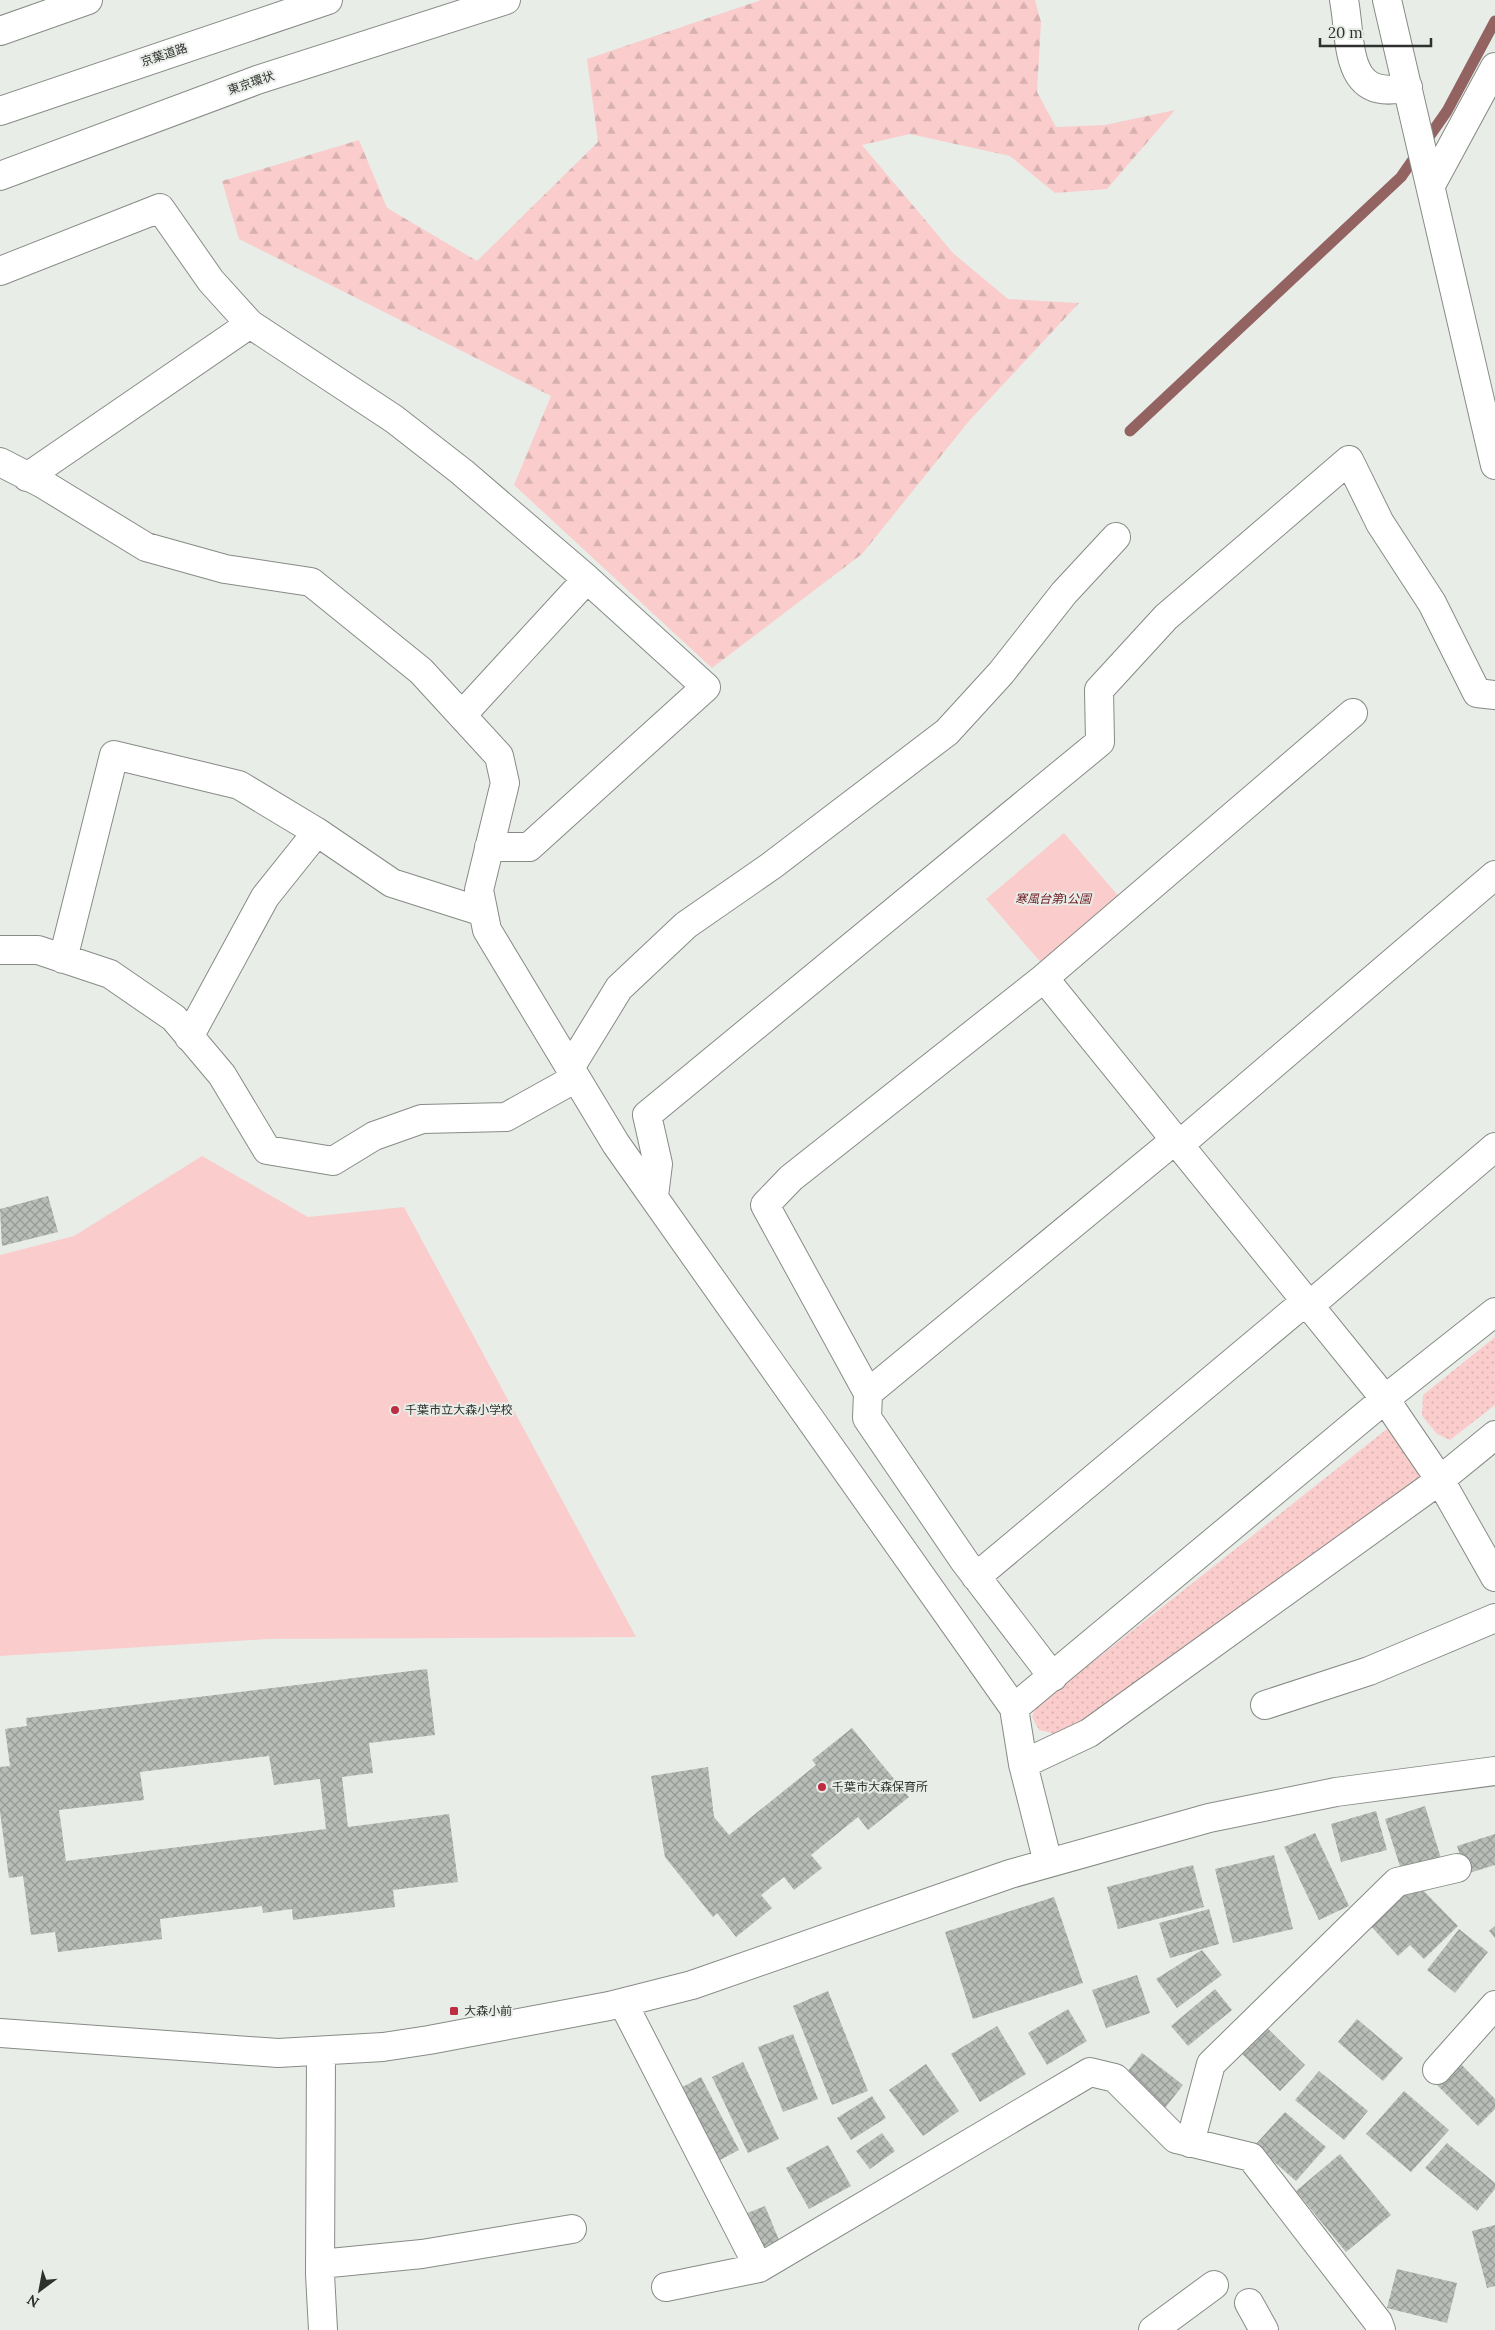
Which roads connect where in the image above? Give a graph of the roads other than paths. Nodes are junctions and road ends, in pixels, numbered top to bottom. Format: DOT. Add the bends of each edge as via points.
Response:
graph roads {
  1 [pos="88,0"];
  2 [pos="328,0"];
  3 [pos="506,0"];
  4 [pos="1344,0"];
  5 [pos="1388,0"];
  6 [pos="0,31"];
  7 [pos="1495,67"];
  8 [pos="1408,87"];
  9 [pos="0,111"];
  10 [pos="0,176"];
  11 [pos="1431,185"];
  12 [pos="0,271"];
  13 [pos="250,324"];
  14 [pos="0,462"];
  15 [pos="1495,465"];
  16 [pos="27,477"];
  17 [pos="1116,537"];
  18 [pos="587,580"];
  19 [pos="1495,695"];
  20 [pos="1353,713"];
  21 [pos="462,715"];
  22 [pos="317,832"];
  23 [pos="489,848"];
  24 [pos="1495,875"];
  25 [pos="483,912"];
  26 [pos="0,950"];
  27 [pos="63,958"];
  28 [pos="1044,978"];
  29 [pos="190,1037"];
  30 [pos="573,1073"];
  31 [pos="1177,1142"];
  32 [pos="1495,1147"];
  33 [pos="654,1196"];
  34 [pos="1307,1303"];
  35 [pos="1495,1312"];
  36 [pos="868,1392"];
  37 [pos="1386,1399"];
  38 [pos="1495,1435"];
  39 [pos="1440,1480"];
  40 [pos="1495,1576"];
  41 [pos="976,1577"];
  42 [pos="1495,1618"];
  43 [pos="1053,1677"];
  44 [pos="1265,1704"];
  45 [pos="1014,1708"];
  46 [pos="1023,1764"];
  47 [pos="1495,1771"];
  48 [pos="1048,1863"];
  49 [pos="1457,1868"];
  50 [pos="623,2003"];
  51 [pos="1495,2005"];
  52 [pos="0,2033"];
  53 [pos="320,2052"];
  54 [pos="1437,2070"];
  55 [pos="1190,2143"];
  56 [pos="572,2229"];
  57 [pos="320,2264"];
  58 [pos="759,2268"];
  59 [pos="1214,2285"];
  60 [pos="666,2287"];
  61 [pos="1249,2303"];
  62 [pos="1373,2327"];
  63 [pos="323,2330"];
  64 [pos="1153,2330"];
  65 [pos="1264,2330"];
  1 -- 6 [label="main road"];
  2 -- 9 [label="main road, 京葉道路"];
  3 -- 10 [label="main road, 東京環状" via="257,80"];
  4 -- 8 [label="main road" via="1355,71 1371,86 1394,90"];
  5 -- 8 [label="main road"];
  7 -- 11 [label="main road"];
  8 -- 11 [label="main road"];
  11 -- 15 [label="main road"];
  12 -- 13 [label="main road" via="160,208 211,280"];
  13 -- 16 [label="main road"];
  13 -- 18 [label="main road" via="394,419 462,472"];
  14 -- 16 [label="main road"];
  16 -- 21 [label="main road" via="146,547 226,569 311,582 421,671"];
  17 -- 30 [label="main road" via="1064,593 1001,673 947,732 771,866 686,925 619,988"];
  18 -- 21 [label="main road"];
  18 -- 23 [label="main road" via="706,687 528,846"];
  19 -- 33 [label="main road" via="1477,692 1432,603 1380,523 1349,460 1166,617 1099,690 1100,742 648,1115 658,1164"];
  20 -- 28 [label="main road"];
  21 -- 23 [label="main road" via="498,756 505,783"];
  22 -- 25 [label="main road" via="392,883"];
  22 -- 27 [label="main road" via="239,785 114,756"];
  22 -- 29 [label="main road" via="265,897"];
  23 -- 25 [label="main road" via="479,890"];
  24 -- 31 [label="main road"];
  25 -- 30 [label="main road" via="486,930"];
  26 -- 27 [label="main road" via="38,950"];
  27 -- 29 [label="main road" via="110,974 174,1018"];
  28 -- 31 [label="main road"];
  28 -- 36 [label="main road" via="791,1178 765,1205"];
  29 -- 30 [label="main road" via="222,1075 267,1150 333,1161 374,1136 422,1119 506,1116"];
  30 -- 33 [label="main road" via="616,1144"];
  31 -- 34 [label="main road"];
  31 -- 36 [label="main road"];
  32 -- 34 [label="main road"];
  33 -- 45 [label="main road"];
  34 -- 37 [label="main road"];
  34 -- 41 [label="main road"];
  35 -- 37 [label="main road"];
  36 -- 41 [label="main road" via="867,1418"];
  37 -- 39 [label="main road"];
  37 -- 43 [label="main road"];
  38 -- 39 [label="main road"];
  39 -- 40 [label="main road"];
  39 -- 46 [label="main road" via="1089,1733"];
  41 -- 43 [label="main road"];
  42 -- 44 [label="main road" via="1369,1671"];
  43 -- 45 [label="main road"];
  45 -- 46 [label="main road"];
  46 -- 48 [label="main road"];
  47 -- 48 [label="main road" via="1336,1792 1209,1818"];
  48 -- 50 [label="main road" via="692,1986"];
  49 -- 55 [label="main road" via="1397,1882 1211,2064"];
  50 -- 53 [label="main road" via="383,2048"];
  50 -- 58 [label="main road"];
  51 -- 54 [label="main road"];
  52 -- 53 [label="main road" via="278,2053"];
  53 -- 57 [label="main road"];
  55 -- 58 [label="main road" via="1176,2139 1115,2078 1090,2072"];
  55 -- 62 [label="main road" via="1250,2157"];
  56 -- 57 [label="main road" via="422,2254"];
  57 -- 63 [label="main road"];
  58 -- 60 [label="main road"];
  59 -- 64 [label="main road"];
  61 -- 65 [label="main road"];
}
